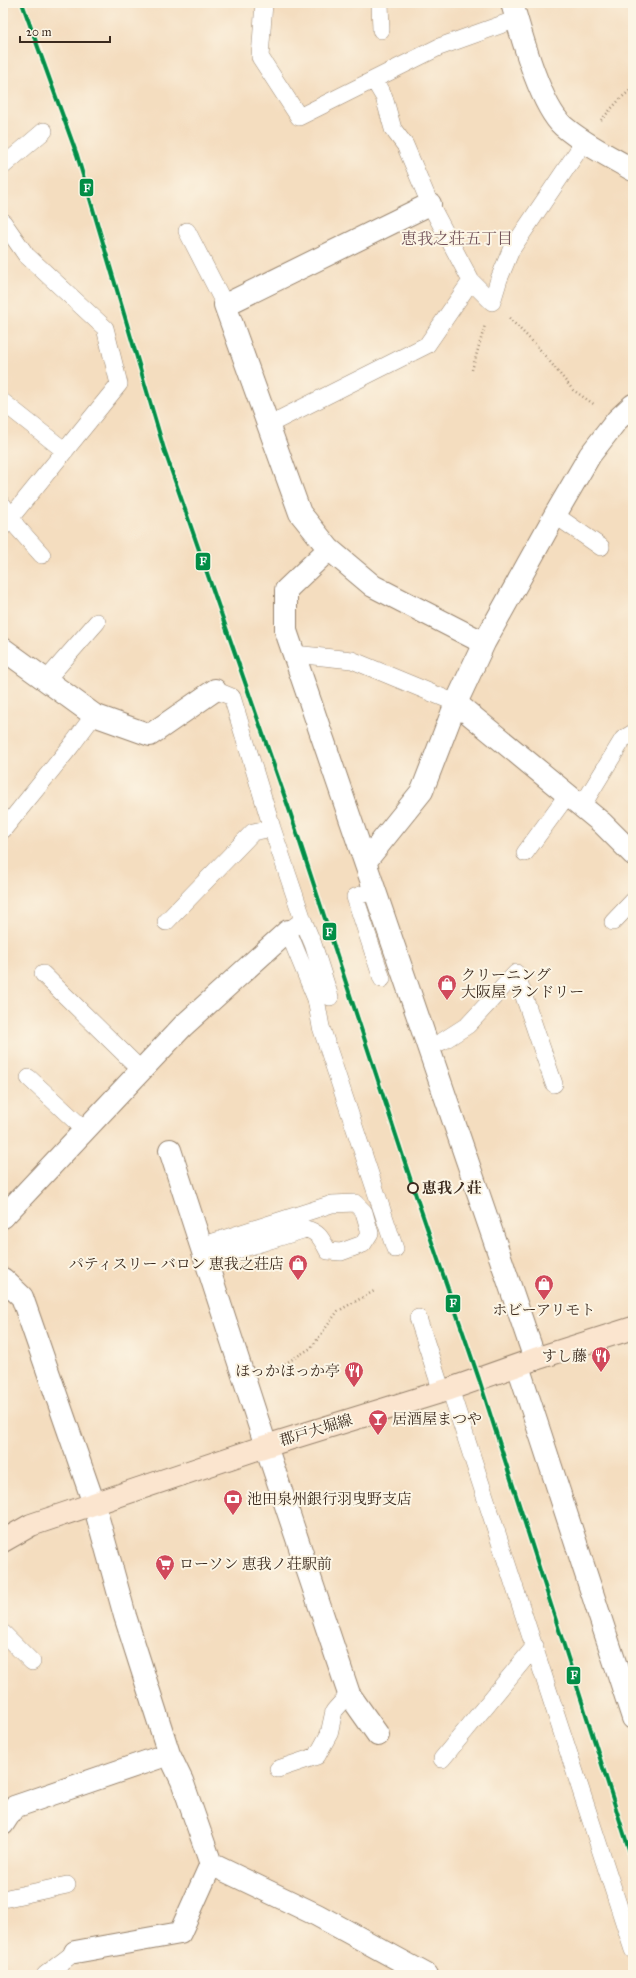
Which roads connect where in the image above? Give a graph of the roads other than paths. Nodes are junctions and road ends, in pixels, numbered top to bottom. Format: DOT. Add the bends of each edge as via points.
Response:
graph roads {
  1 [pos="264,3"];
  2 [pos="380,3"];
  3 [pos="514,11"];
  4 [pos="382,30"];
  5 [pos="374,80"];
  6 [pos="44,131"];
  7 [pos="584,142"];
  8 [pos="3,166"];
  9 [pos="633,170"];
  10 [pos="430,204"];
  11 [pos="3,222"];
  12 [pos="187,231"];
  13 [pos="471,281"];
  14 [pos="225,305"];
  15 [pos="3,402"];
  16 [pos="633,405"];
  17 [pos="268,425"];
  18 [pos="65,451"];
  19 [pos="555,515"];
  20 [pos="5,517"];
  21 [pos="601,548"];
  22 [pos="330,550"];
  23 [pos="42,555"];
  24 [pos="97,622"];
  25 [pos="484,643"];
  26 [pos="3,649"];
  27 [pos="294,654"];
  28 [pos="47,679"];
  29 [pos="215,690"];
  30 [pos="456,703"];
  31 [pos="94,715"];
  32 [pos="633,733"];
  33 [pos="575,800"];
  34 [pos="272,828"];
  35 [pos="3,830"];
  36 [pos="525,853"];
  37 [pos="633,854"];
  38 [pos="365,862"];
  39 [pos="375,890"];
  40 [pos="633,901"];
  41 [pos="166,922"];
  42 [pos="613,922"];
  43 [pos="295,925"];
  44 [pos="43,974"];
  45 [pos="382,979"];
  46 [pos="330,997"];
  47 [pos="429,1047"];
  48 [pos="141,1070"];
  49 [pos="29,1078"];
  50 [pos="554,1084"];
  51 [pos="85,1130"];
  52 [pos="170,1150"];
  53 [pos="3,1217"];
  54 [pos="395,1249"];
  55 [pos="203,1253"];
  56 [pos="3,1279"];
  57 [pos="418,1318"];
  58 [pos="633,1328"];
  59 [pos="527,1363"];
  60 [pos="446,1390"];
  61 [pos="266,1446"];
  62 [pos="94,1504"];
  63 [pos="3,1541"];
  64 [pos="3,1633"];
  65 [pos="535,1646"];
  66 [pos="32,1662"];
  67 [pos="349,1694"];
  68 [pos="633,1718"];
  69 [pos="378,1735"];
  70 [pos="169,1754"];
  71 [pos="442,1759"];
  72 [pos="278,1769"];
  73 [pos="3,1824"];
  74 [pos="211,1864"];
  75 [pos="67,1885"];
  76 [pos="3,1899"];
  77 [pos="633,1950"];
  78 [pos="75,1952"];
  79 [pos="45,1975"];
  80 [pos="427,1975"];
  1 -- 5 [label="lane" via="260,57 299,117"];
  2 -- 4 [label="lane"];
  3 -- 5 [label="lane"];
  3 -- 7 [label="street" via="546,104 562,125"];
  5 -- 10 [label="lane" via="384,97 393,129 405,145"];
  6 -- 8 [label="lane"];
  7 -- 9 [label="street"];
  7 -- 13 [label="lane" via="511,250 492,302"];
  10 -- 13 [label="lane"];
  10 -- 14 [label="street"];
  11 -- 18 [label="lane" via="26,255 105,328 119,384"];
  12 -- 14 [label="lane"];
  13 -- 17 [label="lane" via="427,345"];
  14 -- 17 [label="street"];
  15 -- 18 [label="lane"];
  16 -- 19 [label="street" via="617,420 590,455"];
  17 -- 22 [label="street" via="300,513"];
  18 -- 20 [label="lane"];
  19 -- 21 [label="lane"];
  19 -- 25 [label="street"];
  20 -- 23 [label="lane"];
  22 -- 25 [label="street" via="373,586"];
  22 -- 27 [label="street" via="286,590 286,631"];
  24 -- 28 [label="lane"];
  25 -- 30 [label="street"];
  26 -- 28 [label="street"];
  27 -- 30 [label="lane" via="352,660"];
  27 -- 38 [label="street"];
  28 -- 31 [label="street"];
  29 -- 31 [label="street" via="150,735"];
  29 -- 34 [label="lane" via="232,697"];
  30 -- 33 [label="street"];
  30 -- 38 [label="street" via="422,791"];
  31 -- 35 [label="lane"];
  32 -- 33 [label="lane" via="624,739"];
  33 -- 36 [label="lane"];
  33 -- 37 [label="street"];
  34 -- 41 [label="lane" via="253,832"];
  34 -- 43 [label="lane"];
  38 -- 39 [label="street"];
  39 -- 45 [label="lane" via="355,897"];
  39 -- 47 [label="street"];
  40 -- 42 [label="lane"];
  43 -- 46 [label="lane" via="313,944"];
  43 -- 48 [label="street" via="183,1026"];
  43 -- 54 [label="lane" via="316,999 321,1027"];
  44 -- 48 [label="lane"];
  47 -- 50 [label="lane" via="468,1026 516,973"];
  47 -- 59 [label="street"];
  48 -- 51 [label="street"];
  49 -- 51 [label="lane"];
  51 -- 53 [label="street"];
  52 -- 55 [label="street"];
  55 -- 55 [label="lane" via="332,1204 355,1203 364,1212 370,1233 363,1244 341,1252 328,1251 322,1238 315,1231 306,1229"];
  55 -- 61 [label="street"];
  56 -- 62 [label="street" via="22,1297"];
  57 -- 60 [label="lane"];
  58 -- 59 [label="main road, 郡戸大堀線"];
  59 -- 60 [label="main road, 郡戸大堀線"];
  59 -- 68 [label="street"];
  60 -- 61 [label="main road, 郡戸大堀線"];
  60 -- 65 [label="lane"];
  61 -- 62 [label="main road, 郡戸大堀線"];
  61 -- 67 [label="street"];
  62 -- 63 [label="main road, 郡戸大堀線" via="31,1525"];
  62 -- 70 [label="street" via="125,1616"];
  64 -- 66 [label="lane"];
  65 -- 71 [label="lane"];
  65 -- 77 [label="lane"];
  67 -- 69 [label="street"];
  67 -- 72 [label="lane" via="334,1711 329,1734 317,1756"];
  70 -- 73 [label="street" via="14,1807"];
  70 -- 74 [label="street" via="182,1781"];
  74 -- 78 [label="street" via="180,1933"];
  74 -- 80 [label="street" via="317,1916"];
  75 -- 76 [label="lane"];
  78 -- 79 [label="lane"];
}
